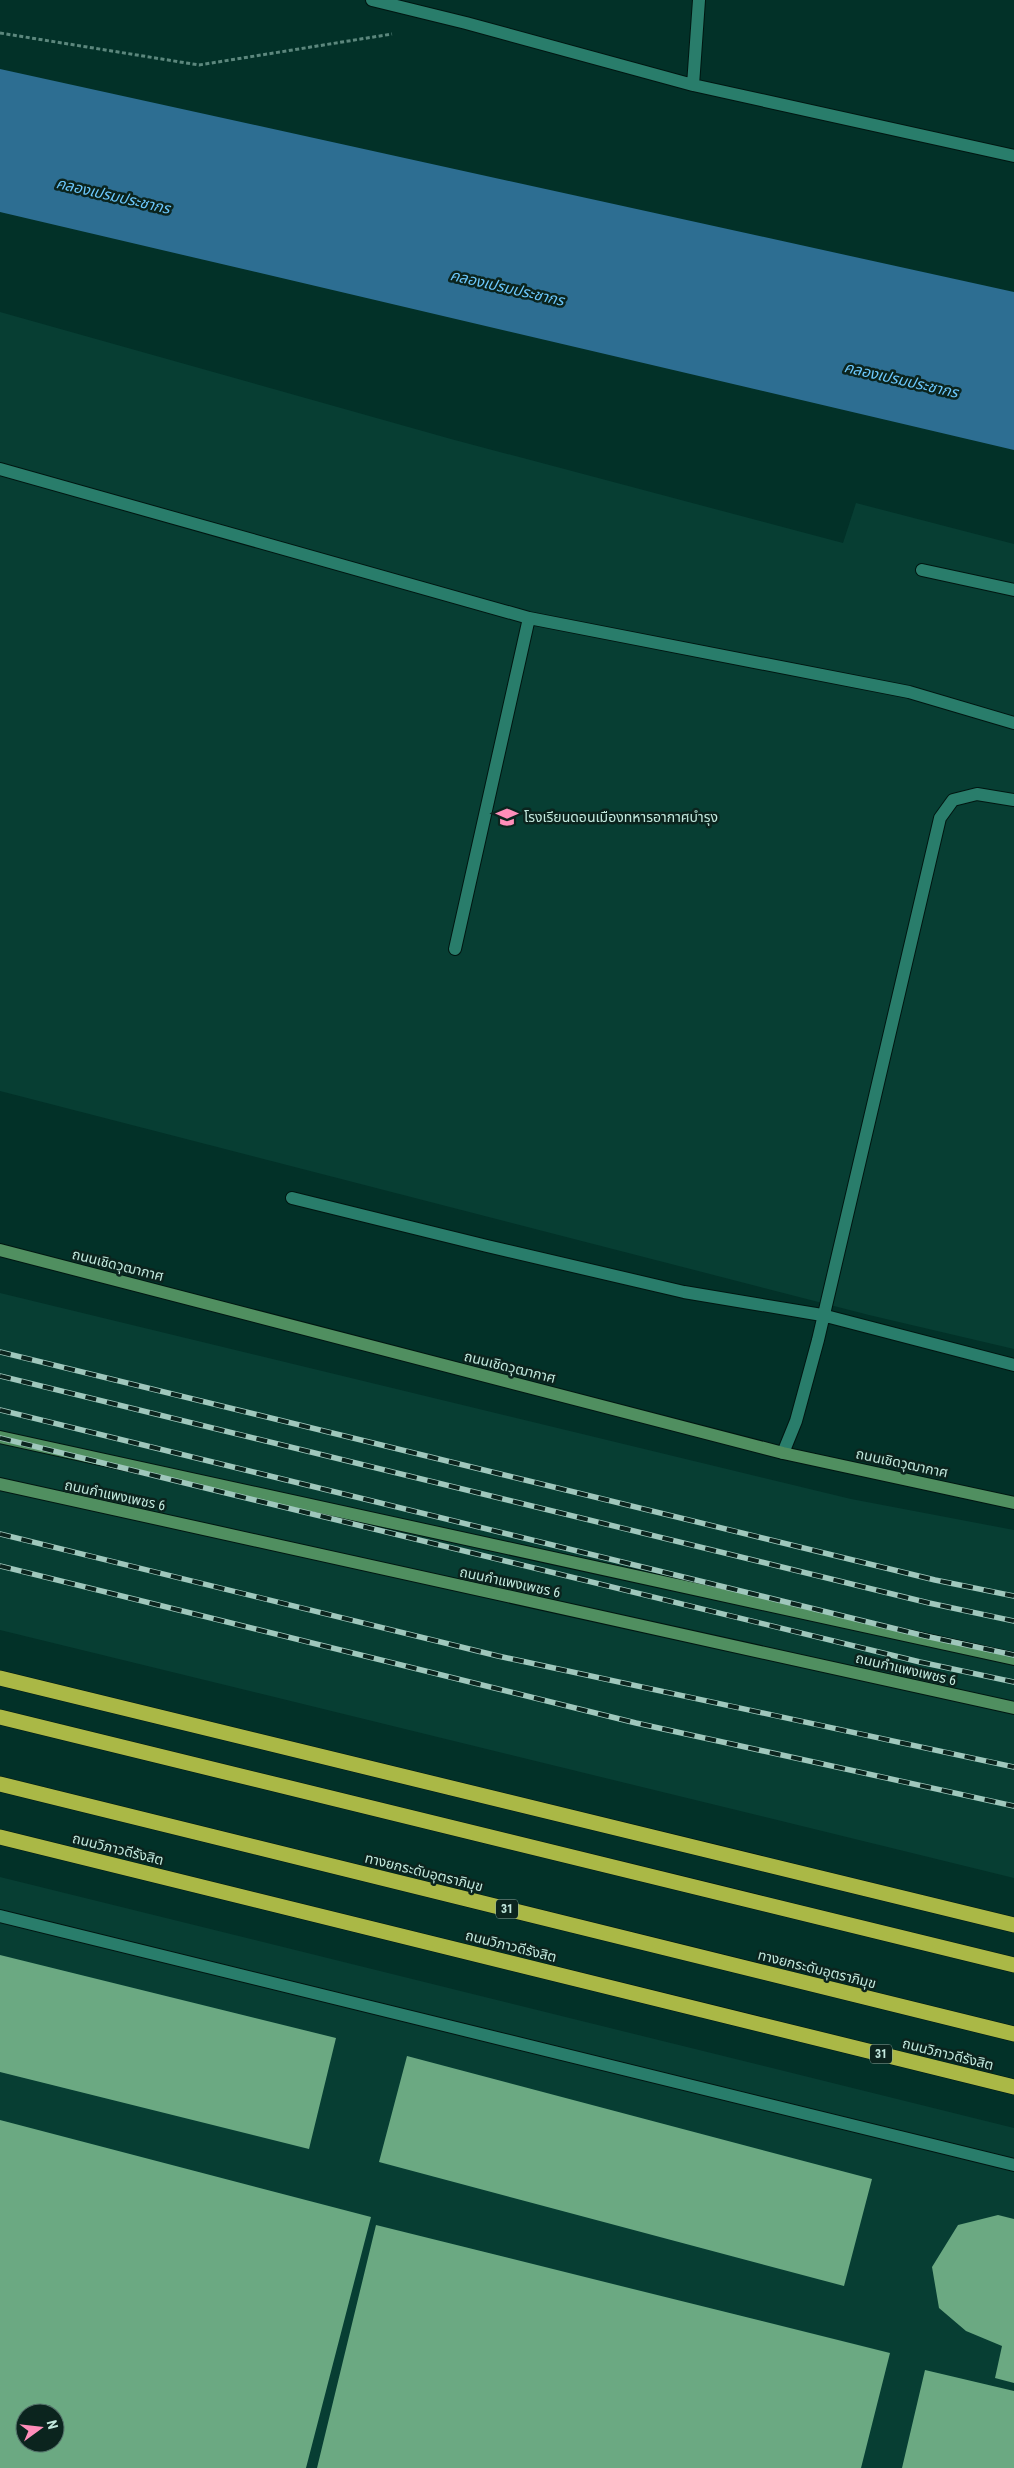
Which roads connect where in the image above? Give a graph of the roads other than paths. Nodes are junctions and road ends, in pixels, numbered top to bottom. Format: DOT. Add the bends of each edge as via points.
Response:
graph roads {
  1 [pos="372,0"];
  2 [pos="699,0"];
  3 [pos="692,85"];
  4 [pos="1014,156"];
  5 [pos="0,470"];
  6 [pos="922,570"];
  7 [pos="1014,590"];
  8 [pos="529,618"];
  9 [pos="1014,723"];
  10 [pos="1014,800"];
  11 [pos="455,948"];
  12 [pos="292,1198"];
  13 [pos="0,1250"];
  14 [pos="822,1314"];
  15 [pos="1014,1364"];
  16 [pos="0,1437"];
  17 [pos="783,1453"];
  18 [pos="0,1484"];
  19 [pos="1014,1503"];
  20 [pos="1014,1659"];
  21 [pos="0,1678"];
  22 [pos="1014,1708"];
  23 [pos="0,1718"];
  24 [pos="0,1784"];
  25 [pos="0,1837"];
  26 [pos="0,1916"];
  27 [pos="1014,1925"];
  28 [pos="1014,1965"];
  29 [pos="1014,2034"];
  30 [pos="1014,2087"];
  31 [pos="1014,2165"];
  1 -- 3 [label="street"];
  2 -- 3 [label="street"];
  3 -- 4 [label="street"];
  5 -- 8 [label="street"];
  6 -- 7 [label="street"];
  8 -- 9 [label="street" via="909,692"];
  8 -- 11 [label="street"];
  10 -- 14 [label="street" via="977,794 953,800 940,818"];
  12 -- 14 [label="street" via="684,1292"];
  13 -- 17 [label="main road, ถนนเชิดวุฒากาศ"];
  14 -- 15 [label="street"];
  14 -- 17 [label="street" via="796,1421"];
  16 -- 20 [label="main road"];
  17 -- 19 [label="main road, ถนนเชิดวุฒากาศ"];
  18 -- 22 [label="main road, ถนนกำแพงเพชร 6"];
  21 -- 27 [label="highway"];
  23 -- 28 [label="highway"];
  24 -- 29 [label="highway, ทางยกระดับอุตราภิมุข / 31"];
  25 -- 30 [label="highway, ถนนวิภาวดีรังสิต / 31"];
  26 -- 31 [label="street"];
}
